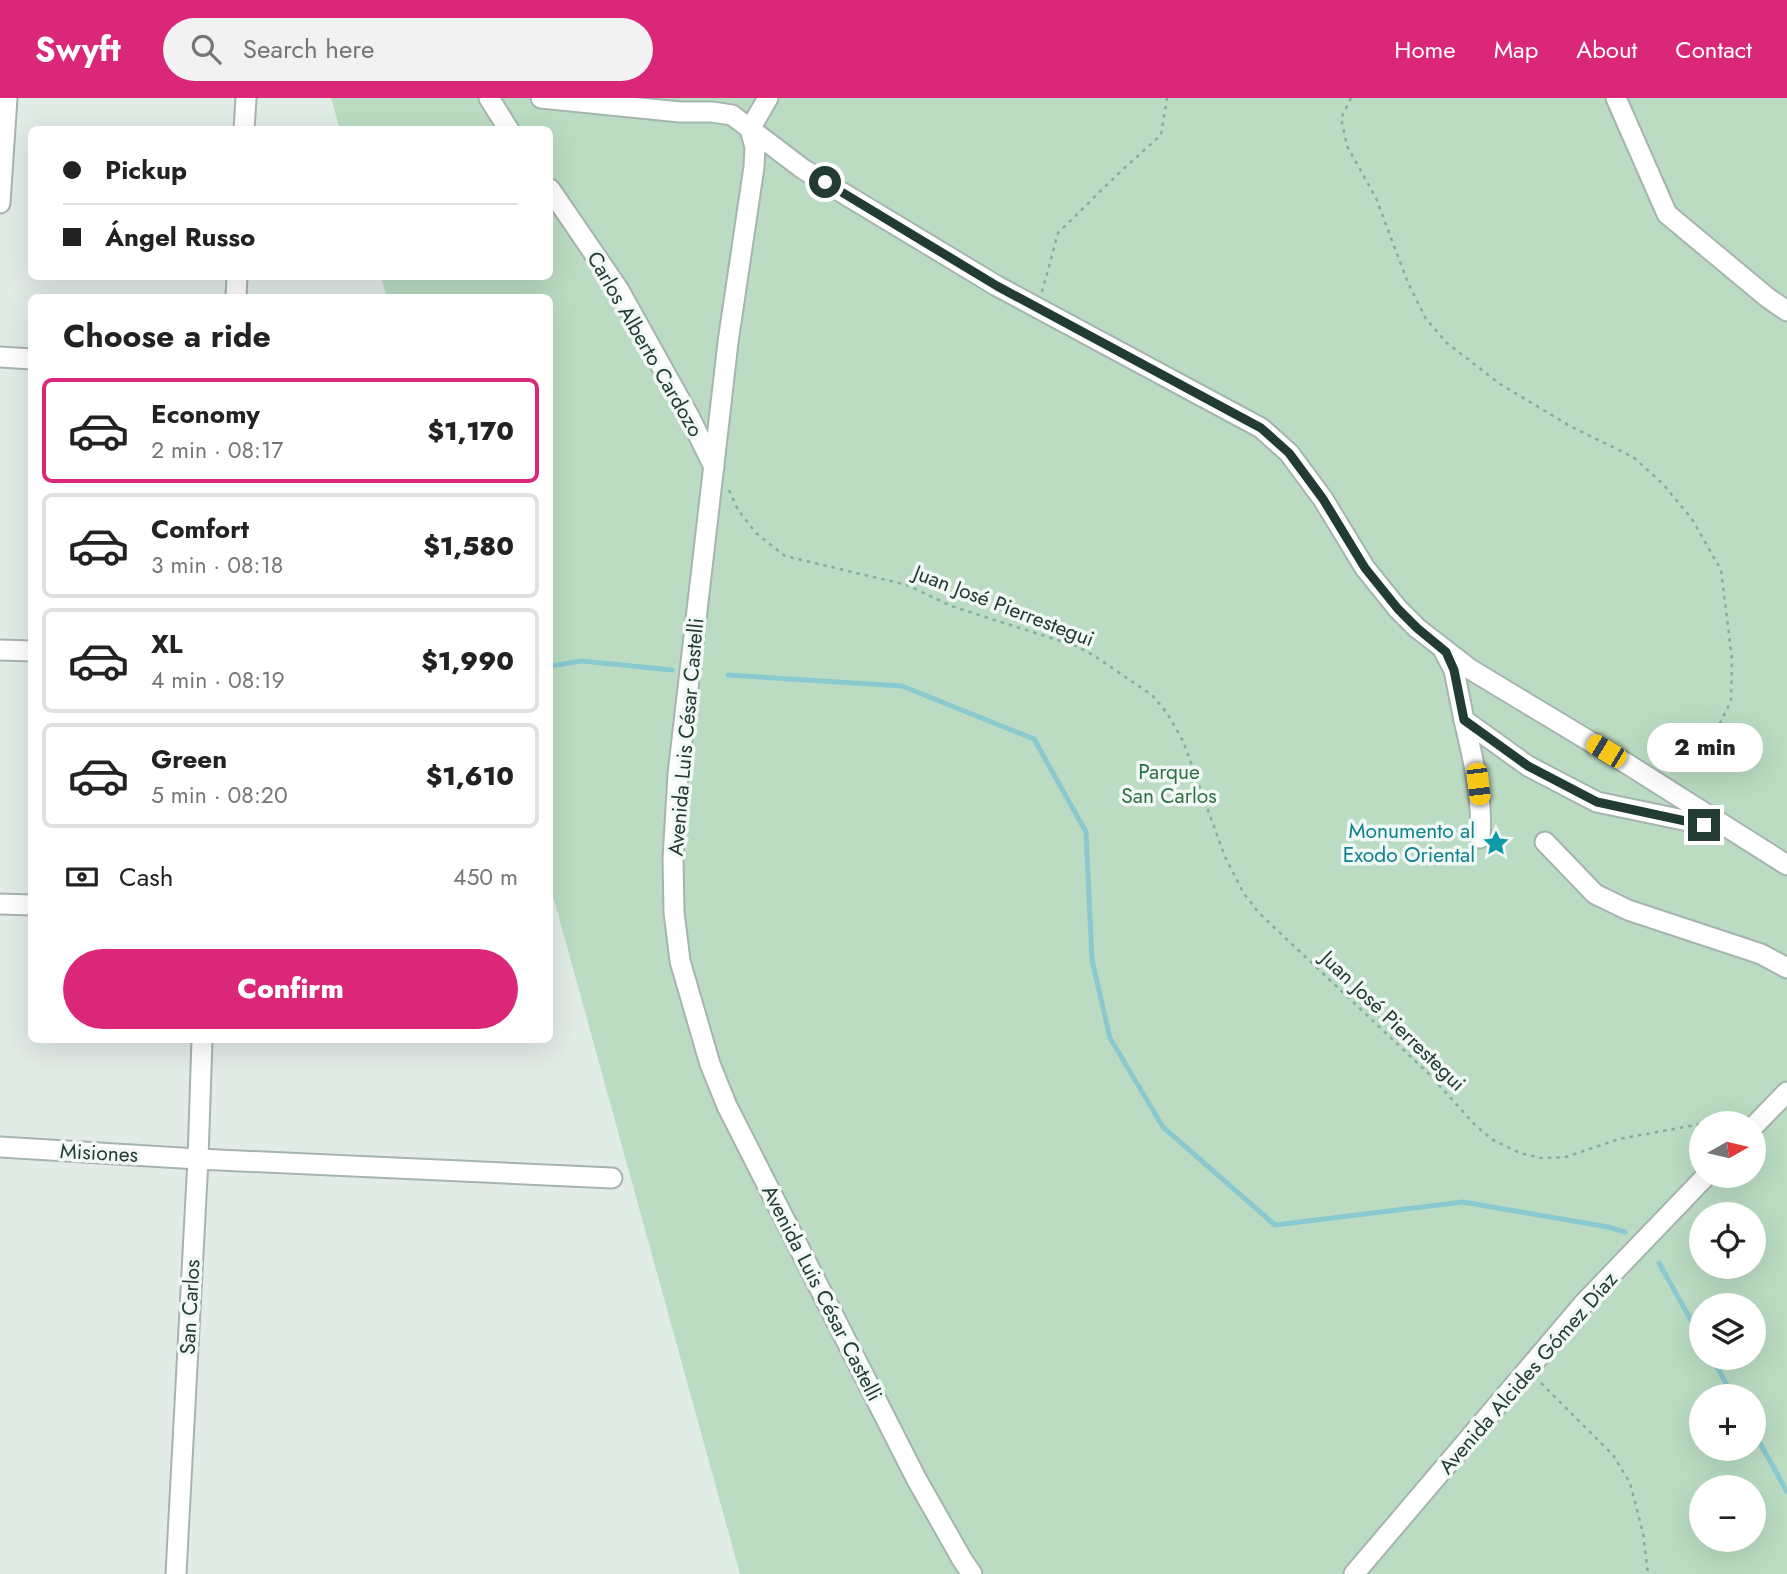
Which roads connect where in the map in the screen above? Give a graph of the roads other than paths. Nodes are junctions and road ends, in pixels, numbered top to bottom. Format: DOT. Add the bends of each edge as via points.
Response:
graph roads {
  1 [pos="7,98"];
  2 [pos="246,98"];
  3 [pos="489,98"];
  4 [pos="541,98"];
  5 [pos="768,98"];
  6 [pos="1616,98"];
  7 [pos="244,126"];
  8 [pos="506,126"];
  9 [pos="750,129"];
  10 [pos="553,193"];
  11 [pos="0,202"];
  12 [pos="1787,311"];
  13 [pos="0,357"];
  14 [pos="28,359"];
  15 [pos="714,467"];
  16 [pos="1417,628"];
  17 [pos="0,650"];
  18 [pos="28,651"];
  19 [pos="1464,720"];
  20 [pos="1731,830"];
  21 [pos="1480,838"];
  22 [pos="1545,842"];
  23 [pos="1787,865"];
  24 [pos="0,904"];
  25 [pos="28,905"];
  26 [pos="1787,968"];
  27 [pos="202,1043"];
  28 [pos="1787,1092"];
  29 [pos="1766,1113"];
  30 [pos="0,1147"];
  31 [pos="198,1158"];
  32 [pos="612,1178"];
  33 [pos="1694,1188"];
  34 [pos="176,1574"];
  35 [pos="972,1574"];
  36 [pos="1354,1574"];
  1 -- 11 [label="street"];
  2 -- 7 [label="street"];
  3 -- 8 [label="street"];
  4 -- 9 [label="street" via="712,112 732,115"];
  5 -- 9 [label="street"];
  6 -- 12 [label="street" via="1667,214"];
  9 -- 15 [label="street, Avenida Luis César Castelli" via="754,167"];
  9 -- 16 [label="street" via="803,169 997,286 1261,428 1289,453 1365,568"];
  10 -- 15 [label="street, Carlos Alberto Cardozo" via="619,290"];
  13 -- 14 [label="street"];
  15 -- 35 [label="street, Avenida Luis César Castelli" via="678,774 673,859 680,961 710,1065 727,1106 917,1480"];
  16 -- 19 [label="street" via="1446,652"];
  16 -- 20 [label="street" via="1470,669"];
  17 -- 18 [label="street"];
  19 -- 20 [label="street" via="1528,766 1597,802"];
  19 -- 21 [label="street" via="1478,784"];
  20 -- 23 [label="street"];
  22 -- 26 [label="street" via="1595,894 1628,910 1761,954"];
  24 -- 25 [label="street"];
  27 -- 31 [label="street, San Carlos"];
  28 -- 29 [label="street"];
  30 -- 31 [label="street, Misiones"];
  31 -- 32 [label="street, Misiones"];
  31 -- 34 [label="street, San Carlos"];
  33 -- 36 [label="street, Avenida Alcides Gómez Díaz" via="1585,1302"];
}
